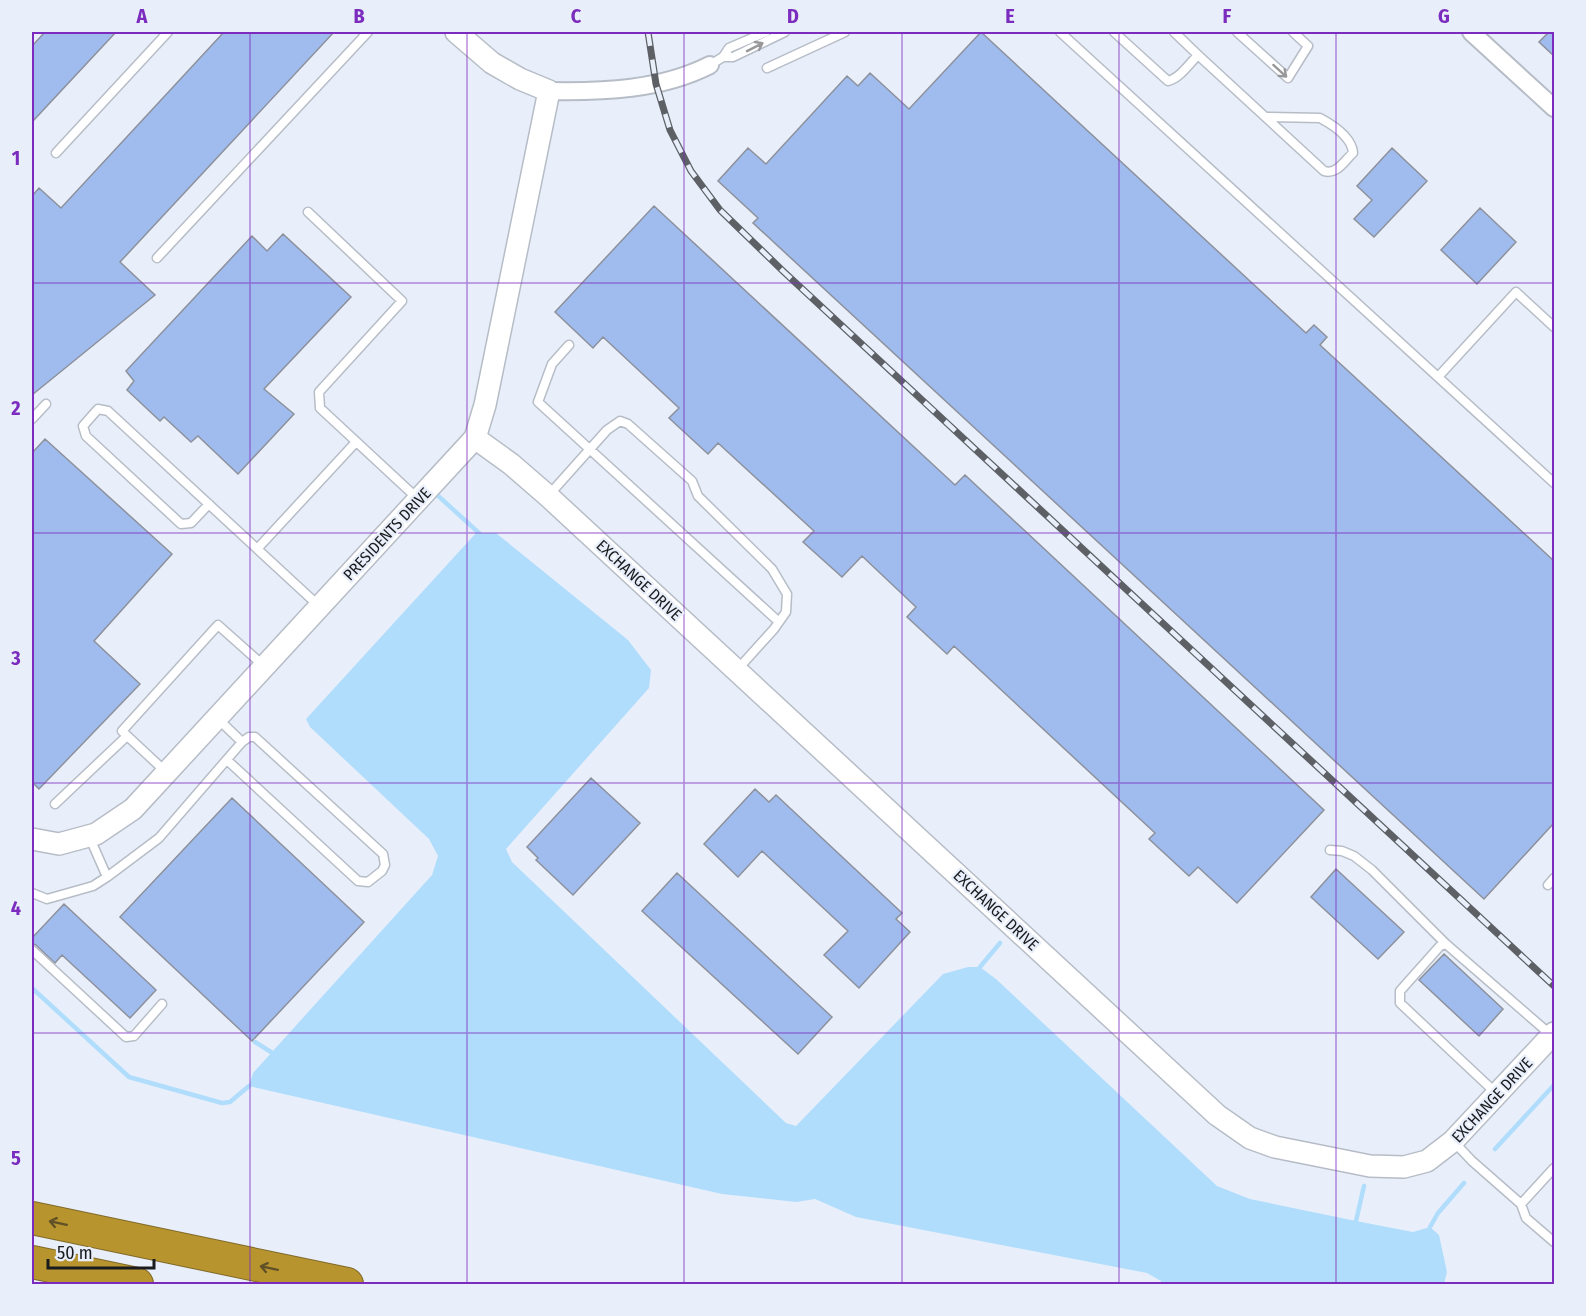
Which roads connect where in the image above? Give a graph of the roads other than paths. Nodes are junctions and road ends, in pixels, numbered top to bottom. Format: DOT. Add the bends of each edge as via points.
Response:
graph roads {
  1 [pos="168,32"];
  2 [pos="369,32"];
  3 [pos="458,32"];
  4 [pos="764,32"];
  5 [pos="785,32"];
  6 [pos="845,32"];
  7 [pos="1060,32"];
  8 [pos="1114,32"];
  9 [pos="1174,32"];
  10 [pos="1237,32"];
  11 [pos="1293,32"];
  12 [pos="1471,32"];
  13 [pos="1198,55"];
  14 [pos="717,61"];
  15 [pos="766,68"];
  16 [pos="549,91"];
  17 [pos="1554,108"];
  18 [pos="1266,117"];
  19 [pos="56,153"];
  20 [pos="308,212"];
  21 [pos="157,258"];
  22 [pos="1554,327"];
  23 [pos="568,345"];
  24 [pos="1438,377"];
  25 [pos="46,404"];
  26 [pos="32,419"];
  27 [pos="475,438"];
  28 [pos="356,442"];
  29 [pos="589,450"];
  30 [pos="1554,483"];
  31 [pos="548,496"];
  32 [pos="418,499"];
  33 [pos="209,504"];
  34 [pos="258,549"];
  35 [pos="320,606"];
  36 [pos="779,622"];
  37 [pos="265,666"];
  38 [pos="737,671"];
  39 [pos="217,718"];
  40 [pos="127,736"];
  41 [pos="242,742"];
  42 [pos="227,760"];
  43 [pos="166,773"];
  44 [pos="55,804"];
  45 [pos="89,836"];
  46 [pos="32,839"];
  47 [pos="1330,850"];
  48 [pos="107,877"];
  49 [pos="32,893"];
  50 [pos="1446,944"];
  51 [pos="32,951"];
  52 [pos="162,1004"];
  53 [pos="1553,1034"];
  54 [pos="1497,1094"];
  55 [pos="1454,1142"];
  56 [pos="1554,1168"];
  57 [pos="1521,1204"];
  58 [pos="32,1218"];
  59 [pos="1554,1242"];
  60 [pos="32,1262"];
  61 [pos="137,1284"];
  62 [pos="347,1284"];
  1 -- 19 [label="lane"];
  2 -- 21 [label="lane"];
  3 -- 16 [label="street" via="492,63"];
  4 -- 14 [label="lane" via="729,48"];
  14 -- 5 [label="lane, one-way"];
  6 -- 15 [label="lane"];
  7 -- 24 [label="lane"];
  8 -- 13 [label="lane" via="1168,81"];
  9 -- 13 [label="lane"];
  10 -- 11 [label="lane, one-way" via="1288,78 1308,46"];
  12 -- 17 [label="street"];
  13 -- 18 [label="lane"];
  14 -- 16 [label="street" via="692,74 656,84 592,92"];
  16 -- 27 [label="street, PRESIDENTS DRIVE"];
  18 -- 18 [label="lane" via="1327,173 1334,172 1353,153 1350,141 1320,118"];
  20 -- 28 [label="lane" via="402,301 319,392 320,408"];
  22 -- 24 [label="lane" via="1516,292"];
  23 -- 29 [label="lane" via="552,364 538,402"];
  24 -- 30 [label="lane"];
  25 -- 26 [label="lane"];
  27 -- 31 [label="street, EXCHANGE DRIVE"];
  27 -- 32 [label="street, PRESIDENTS DRIVE"];
  28 -- 32 [label="lane"];
  28 -- 34 [label="lane"];
  29 -- 31 [label="lane"];
  29 -- 36 [label="lane"];
  29 -- 36 [label="lane" via="620,421 692,481 698,496 772,569 787,594 786,612"];
  31 -- 38 [label="street, EXCHANGE DRIVE"];
  32 -- 35 [label="street, PRESIDENTS DRIVE"];
  33 -- 33 [label="lane" via="108,411 98,409 83,426 86,436 181,525 191,524"];
  33 -- 34 [label="lane"];
  34 -- 35 [label="lane"];
  35 -- 37 [label="street, PRESIDENTS DRIVE"];
  36 -- 38 [label="lane"];
  37 -- 39 [label="street, PRESIDENTS DRIVE"];
  37 -- 40 [label="lane" via="218,624 122,731"];
  38 -- 55 [label="street, EXCHANGE DRIVE" via="1217,1115 1250,1138 1275,1147 1370,1166 1404,1167 1427,1161"];
  39 -- 41 [label="lane"];
  39 -- 43 [label="street, PRESIDENTS DRIVE"];
  40 -- 43 [label="lane"];
  40 -- 44 [label="lane"];
  41 -- 42 [label="lane"];
  41 -- 42 [label="lane" via="255,737 383,854 382,871 368,882 358,880"];
  42 -- 48 [label="lane" via="159,838"];
  43 -- 45 [label="street, PRESIDENTS DRIVE" via="133,809"];
  45 -- 46 [label="street, PRESIDENTS DRIVE" via="59,844"];
  45 -- 48 [label="lane"];
  47 -- 50 [label="lane" via="1354,856 1372,870"];
  48 -- 49 [label="lane" via="93,886 47,899"];
  50 -- 53 [label="lane"];
  50 -- 54 [label="lane" via="1400,991 1400,1003"];
  51 -- 52 [label="lane" via="126,1037 134,1036"];
  53 -- 54 [label="street, EXCHANGE DRIVE"];
  54 -- 55 [label="street, EXCHANGE DRIVE"];
  55 -- 57 [label="lane"];
  56 -- 57 [label="lane"];
  57 -- 59 [label="lane" via="1526,1218"];
  62 -- 58 [label="highway, one-way"];
  60 -- 61 [label="highway"];
}
